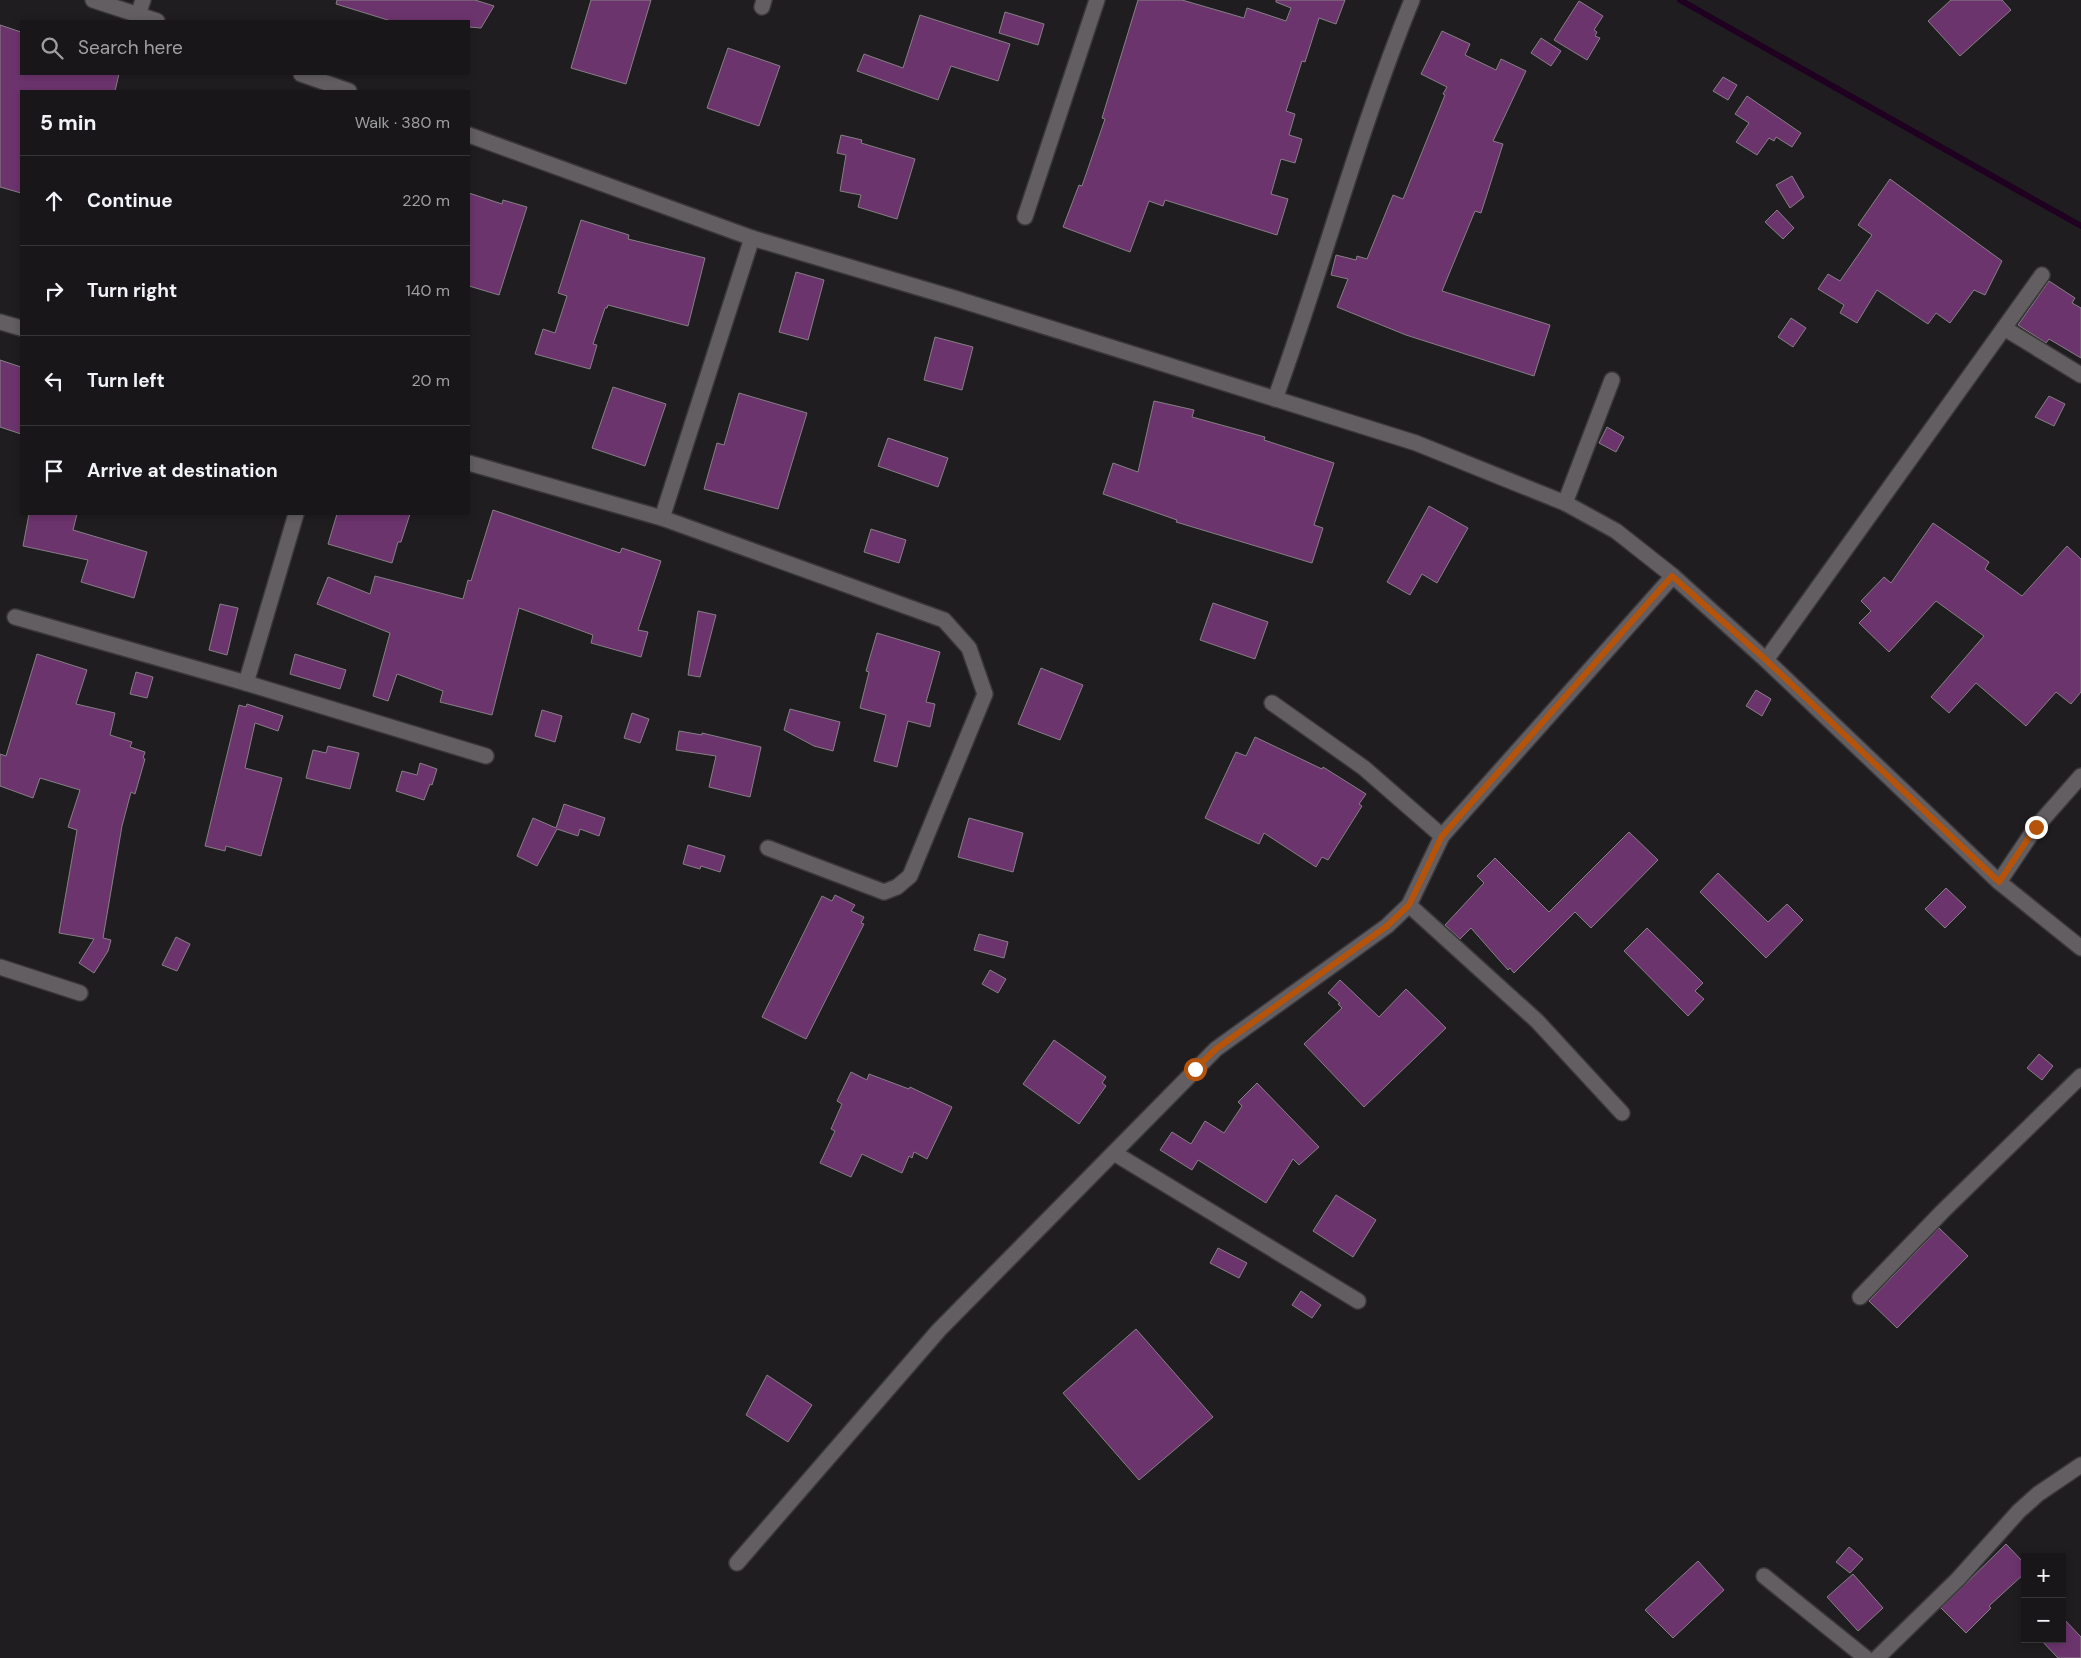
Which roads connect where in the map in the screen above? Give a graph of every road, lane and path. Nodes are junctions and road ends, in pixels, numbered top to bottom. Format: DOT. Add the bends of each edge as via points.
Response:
graph roads {
  1 [pos="93,0"];
  2 [pos="1097,0"];
  3 [pos="1412,0"];
  4 [pos="140,7"];
  5 [pos="156,20"];
  6 [pos="304,75"];
  7 [pos="346,90"];
  8 [pos="470,135"];
  9 [pos="1025,217"];
  10 [pos="752,238"];
  11 [pos="2042,274"];
  12 [pos="0,322"];
  13 [pos="20,328"];
  14 [pos="2004,328"];
  15 [pos="2081,375"];
  16 [pos="1612,380"];
  17 [pos="1275,399"];
  18 [pos="470,463"];
  19 [pos="1565,503"];
  20 [pos="296,515"];
  21 [pos="662,518"];
  22 [pos="1672,576"];
  23 [pos="14,617"];
  24 [pos="1766,660"];
  25 [pos="246,682"];
  26 [pos="1272,703"];
  27 [pos="486,756"];
  28 [pos="2081,776"];
  29 [pos="1442,836"];
  30 [pos="768,848"];
  31 [pos="1999,882"];
  32 [pos="1409,905"];
  33 [pos="2081,948"];
  34 [pos="0,967"];
  35 [pos="80,993"];
  36 [pos="2081,1076"];
  37 [pos="1622,1113"];
  38 [pos="1114,1153"];
  39 [pos="1860,1297"];
  40 [pos="1358,1301"];
  41 [pos="2081,1466"];
  42 [pos="738,1563"];
  43 [pos="1764,1576"];
  44 [pos="1866,1658"];
  45 [pos="1876,1658"];
  1 -- 4 [label="street"];
  2 -- 9 [label="street"];
  3 -- 17 [label="street" via="1387,61"];
  4 -- 5 [label="street"];
  6 -- 7 [label="street"];
  8 -- 10 [label="street"];
  10 -- 17 [label="street"];
  10 -- 21 [label="street"];
  11 -- 14 [label="street"];
  12 -- 13 [label="street"];
  14 -- 15 [label="street"];
  14 -- 24 [label="street"];
  16 -- 19 [label="street"];
  17 -- 19 [label="street" via="1416,443"];
  18 -- 21 [label="street"];
  19 -- 22 [label="street" via="1616,531"];
  20 -- 25 [label="street"];
  21 -- 30 [label="street" via="944,620 969,648 985,694 910,876 897,887 884,892"];
  22 -- 24 [label="street"];
  22 -- 29 [label="street"];
  23 -- 25 [label="street"];
  24 -- 31 [label="street"];
  25 -- 27 [label="street"];
  26 -- 29 [label="street" via="1364,768"];
  28 -- 31 [label="street" via="2036,827"];
  29 -- 32 [label="street"];
  31 -- 33 [label="street"];
  32 -- 37 [label="street" via="1537,1021"];
  32 -- 38 [label="street" via="1387,926 1216,1049"];
  34 -- 35 [label="street"];
  36 -- 39 [label="street"];
  38 -- 40 [label="street"];
  38 -- 42 [label="street" via="939,1330"];
  41 -- 45 [label="street" via="2018,1510 1958,1579"];
  43 -- 44 [label="street"];
}
